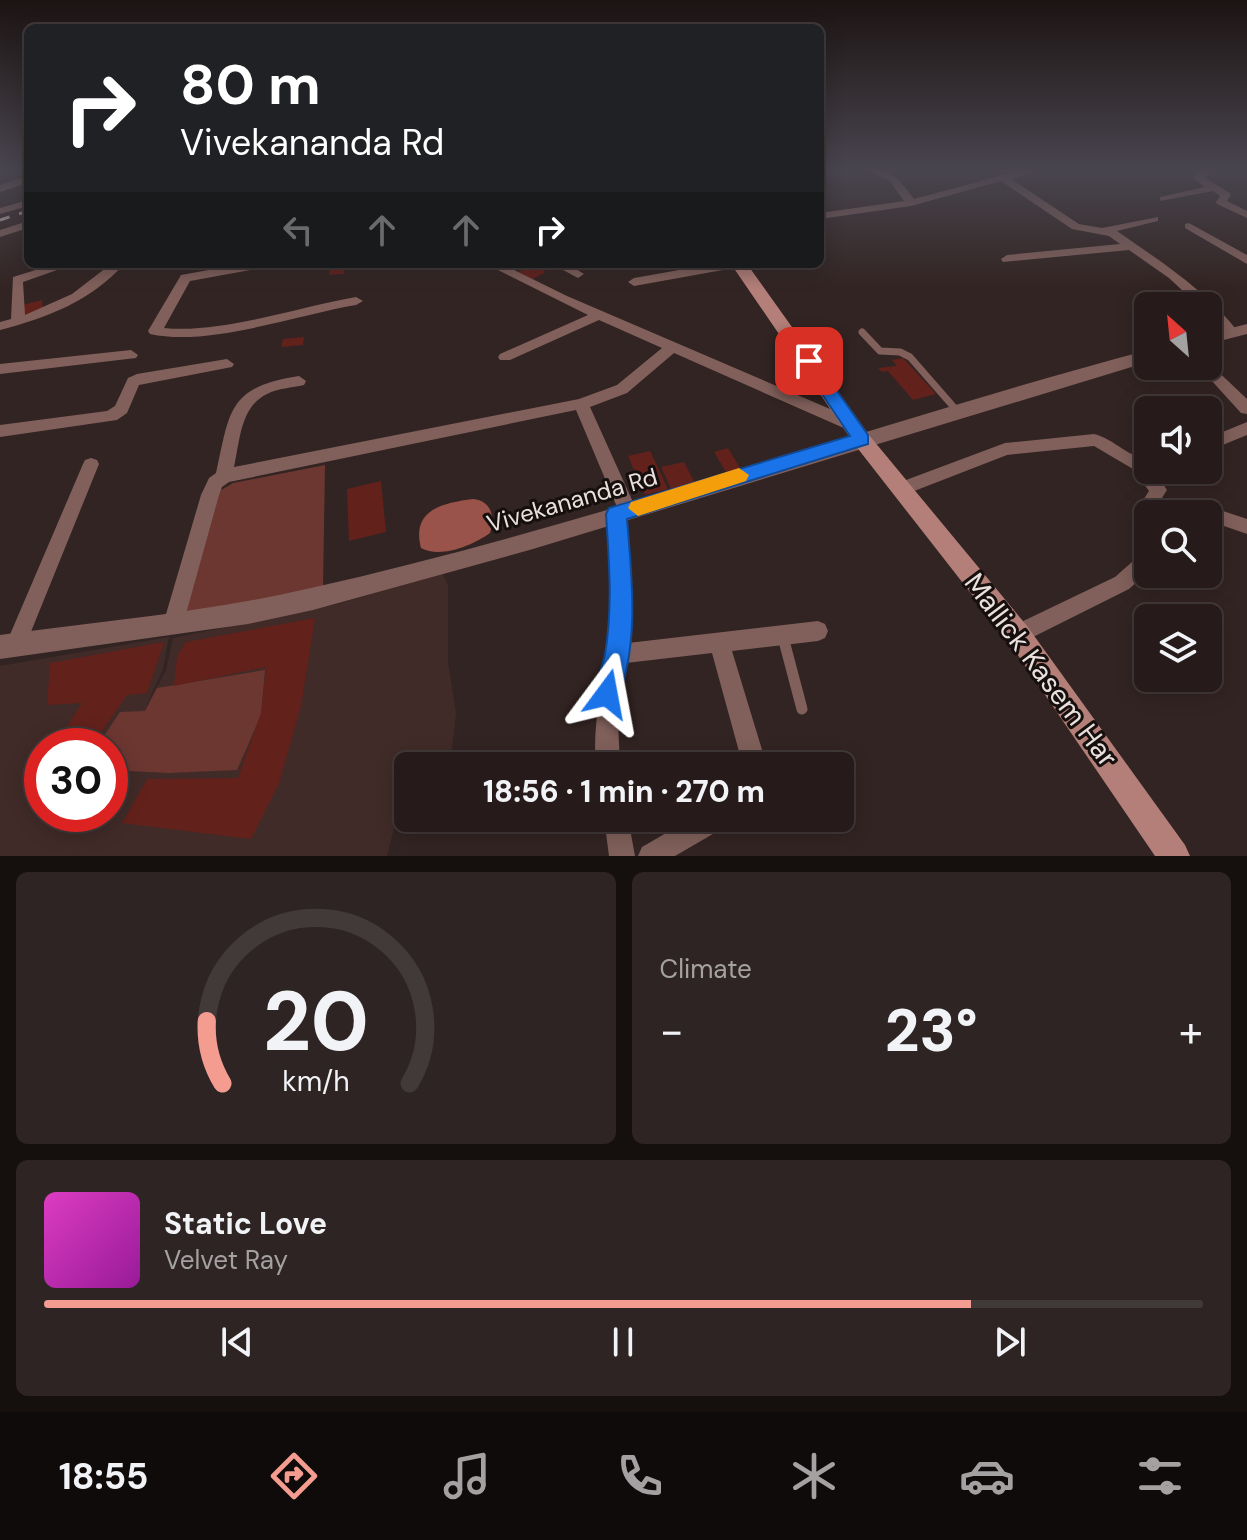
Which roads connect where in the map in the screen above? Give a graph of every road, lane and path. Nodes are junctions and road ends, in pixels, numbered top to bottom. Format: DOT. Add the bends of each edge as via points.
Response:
graph roads {
  1 [pos="869,209"];
  2 [pos="1049,209"];
  3 [pos="824,215"];
  4 [pos="1154,219"];
  5 [pos="24,225"];
  6 [pos="1189,226"];
  7 [pos="1106,230"];
  8 [pos="0,234"];
  9 [pos="1133,246"];
  10 [pos="1007,259"];
  11 [pos="1247,260"];
  12 [pos="53,268"];
  13 [pos="113,268"];
  14 [pos="500,268"];
  15 [pos="566,268"];
  16 [pos="713,268"];
  17 [pos="739,268"];
  18 [pos="189,270"];
  19 [pos="578,274"];
  20 [pos="634,282"];
  21 [pos="16,286"];
  22 [pos="0,291"];
  23 [pos="1191,292"];
  24 [pos="356,301"];
  25 [pos="600,315"];
  26 [pos="1222,318"];
  27 [pos="18,322"];
  28 [pos="0,326"];
  29 [pos="1240,331"];
  30 [pos="862,332"];
  31 [pos="672,347"];
  32 [pos="131,355"];
  33 [pos="505,357"];
  34 [pos="1134,360"];
  35 [pos="227,364"];
  36 [pos="0,369"];
  37 [pos="1219,380"];
  38 [pos="299,381"];
  39 [pos="581,404"];
  40 [pos="1247,409"];
  41 [pos="958,412"];
  42 [pos="1247,428"];
  43 [pos="0,431"];
  44 [pos="857,432"];
  45 [pos="1222,439"];
  46 [pos="1134,460"];
  47 [pos="91,464"];
  48 [pos="224,476"];
  49 [pos="904,488"];
  50 [pos="622,512"];
  51 [pos="1222,518"];
  52 [pos="1247,527"];
  53 [pos="1134,572"];
  54 [pos="174,621"];
  55 [pos="818,631"];
  56 [pos="1018,634"];
  57 [pos="783,636"];
  58 [pos="720,645"];
  59 [pos="8,646"];
  60 [pos="617,654"];
  61 [pos="802,709"];
  62 [pos="606,752"];
  63 [pos="751,752"];
  64 [pos="618,832"];
  65 [pos="692,832"];
  66 [pos="622,856"];
  67 [pos="651,856"];
  68 [pos="1174,856"];
  1 -- 3 [label="street"];
  2 -- 7 [label="street" via="1076,227"];
  4 -- 7 [label="street"];
  5 -- 8 [label="street"];
  6 -- 11 [label="street"];
  7 -- 9 [label="street"];
  9 -- 10 [label="street"];
  9 -- 23 [label="street"];
  12 -- 21 [label="street" via="20,277"];
  13 -- 27 [label="street" via="71,304"];
  14 -- 25 [label="street"];
  15 -- 19 [label="street"];
  16 -- 20 [label="street"];
  17 -- 44 [label="main road, Mallick Kasem Har"];
  18 -- 24 [label="street" via="157,323 157,333 230,326"];
  21 -- 22 [label="street"];
  21 -- 27 [label="street"];
  25 -- 31 [label="street"];
  25 -- 33 [label="street"];
  26 -- 29 [label="street"];
  27 -- 28 [label="street"];
  30 -- 41 [label="lane" via="880,351 910,357"];
  31 -- 39 [label="street" via="622,389"];
  31 -- 44 [label="street"];
  32 -- 36 [label="street"];
  34 -- 41 [label="street, Vivekananda Rd"];
  35 -- 43 [label="street" via="133,382 121,409 111,416"];
  37 -- 40 [label="street"];
  38 -- 48 [label="street" via="263,386 245,400"];
  39 -- 48 [label="street"];
  39 -- 50 [label="street"];
  41 -- 44 [label="street, Vivekananda Rd"];
  42 -- 45 [label="street"];
  44 -- 49 [label="main road, Mallick Kasem Har"];
  44 -- 50 [label="street, Vivekananda Rd"];
  46 -- 49 [label="street" via="1101,441 1005,449"];
  47 -- 59 [label="street"];
  48 -- 54 [label="street" via="210,495"];
  49 -- 56 [label="main road, Mallick Kasem Har"];
  50 -- 54 [label="street, Vivekananda Rd" via="313,599"];
  50 -- 60 [label="street"];
  51 -- 52 [label="street"];
  53 -- 56 [label="street"];
  54 -- 59 [label="street, Vivekananda Rd"];
  55 -- 57 [label="street"];
  56 -- 68 [label="main road, Mallick Kasem Har"];
  57 -- 58 [label="street"];
  57 -- 61 [label="lane"];
  58 -- 60 [label="street"];
  58 -- 63 [label="street"];
  60 -- 62 [label="street" via="606,706"];
  64 -- 66 [label="street"];
  65 -- 67 [label="street"];
}
